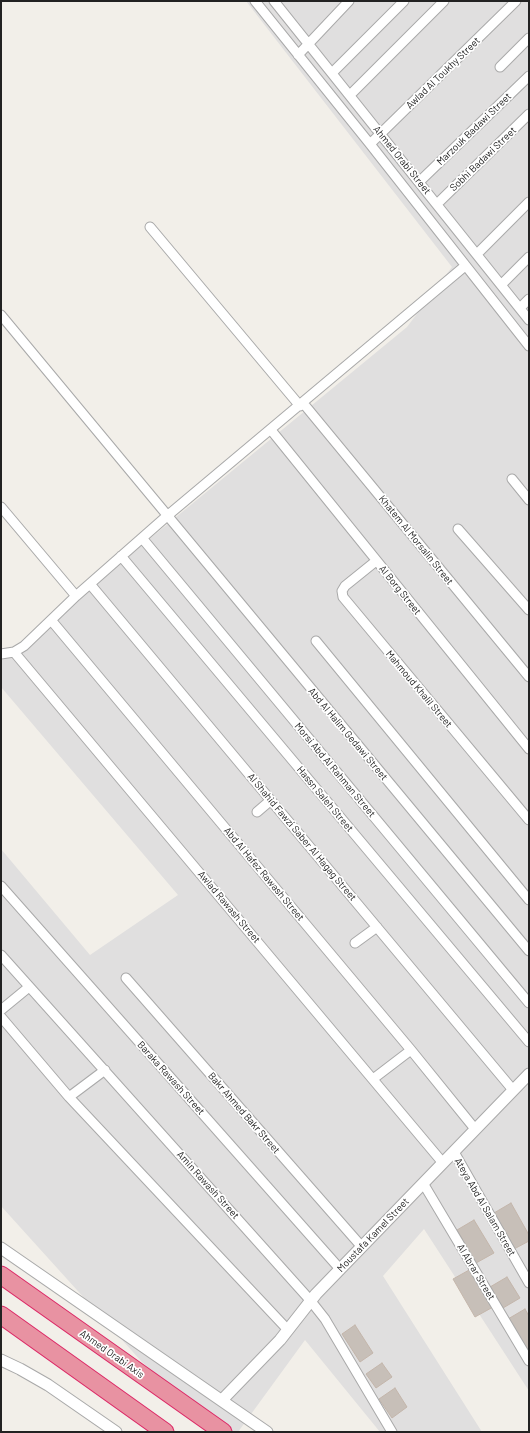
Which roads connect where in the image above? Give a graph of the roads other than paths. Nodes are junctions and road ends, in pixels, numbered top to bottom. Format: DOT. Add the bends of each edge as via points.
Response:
graph roads {
  1 [pos="255,1"];
  2 [pos="274,1"];
  3 [pos="349,1"];
  4 [pos="404,1"];
  5 [pos="444,1"];
  6 [pos="516,1"];
  7 [pos="529,38"];
  8 [pos="308,44"];
  9 [pos="298,55"];
  10 [pos="500,66"];
  11 [pos="332,73"];
  12 [pos="529,76"];
  13 [pos="350,95"];
  14 [pos="529,114"];
  15 [pos="380,134"];
  16 [pos="370,144"];
  17 [pos="419,182"];
  18 [pos="529,202"];
  19 [pos="437,204"];
  20 [pos="150,227"];
  21 [pos="477,254"];
  22 [pos="529,257"];
  23 [pos="466,266"];
  24 [pos="502,285"];
  25 [pos="529,299"];
  26 [pos="520,308"];
  27 [pos="1,315"];
  28 [pos="529,320"];
  29 [pos="529,346"];
  30 [pos="301,404"];
  31 [pos="271,430"];
  32 [pos="512,479"];
  33 [pos="529,500"];
  34 [pos="1,507"];
  35 [pos="167,516"];
  36 [pos="458,529"];
  37 [pos="142,538"];
  38 [pos="121,556"];
  39 [pos="376,561"];
  40 [pos="90,584"];
  41 [pos="76,596"];
  42 [pos="529,610"];
  43 [pos="51,620"];
  44 [pos="316,641"];
  45 [pos="14,652"];
  46 [pos="1,654"];
  47 [pos="529,677"];
  48 [pos="529,749"];
  49 [pos="271,800"];
  50 [pos="257,812"];
  51 [pos="529,820"];
  52 [pos="1,886"];
  53 [pos="529,900"];
  54 [pos="377,927"];
  55 [pos="355,943"];
  56 [pos="529,951"];
  57 [pos="1,955"];
  58 [pos="126,978"];
  59 [pos="29,987"];
  60 [pos="529,1003"];
  61 [pos="1,1010"];
  62 [pos="1,1017"];
  63 [pos="529,1042"];
  64 [pos="411,1050"];
  65 [pos="106,1070"];
  66 [pos="529,1074"];
  67 [pos="373,1079"];
  68 [pos="513,1090"];
  69 [pos="69,1097"];
  70 [pos="475,1129"];
  71 [pos="454,1152"];
  72 [pos="443,1163"];
  73 [pos="423,1184"];
  74 [pos="362,1247"];
  75 [pos="1,1248"];
  76 [pos="340,1269"];
  77 [pos="1,1275"];
  78 [pos="529,1283"];
  79 [pos="310,1300"];
  80 [pos="1,1315"];
  81 [pos="1,1323"];
  82 [pos="288,1330"];
  83 [pos="33,1337"];
  84 [pos="1,1360"];
  85 [pos="529,1361"];
  86 [pos="222,1400"];
  87 [pos="116,1432"];
  88 [pos="165,1432"];
  89 [pos="223,1432"];
  90 [pos="267,1432"];
  91 [pos="392,1432"];
  1 -- 9 [label="street"];
  2 -- 8 [label="street, Ahmed Orabi Street"];
  3 -- 8 [label="street"];
  4 -- 11 [label="street"];
  5 -- 13 [label="street"];
  6 -- 15 [label="street, Awlad Al Toukhy Street"];
  7 -- 10 [label="street"];
  8 -- 9 [label="street"];
  8 -- 11 [label="street, Ahmed Orabi Street"];
  9 -- 16 [label="street"];
  11 -- 13 [label="street, Ahmed Orabi Street"];
  12 -- 17 [label="street, Marzouk Badawi Street"];
  13 -- 15 [label="street, Ahmed Orabi Street"];
  14 -- 19 [label="street, Sobhi Badawi Street"];
  15 -- 16 [label="street, Awlad Al Toukhy Street"];
  15 -- 17 [label="street, Ahmed Orabi Street"];
  16 -- 23 [label="street"];
  17 -- 19 [label="street, Ahmed Orabi Street"];
  18 -- 21 [label="street"];
  19 -- 21 [label="street, Ahmed Orabi Street"];
  20 -- 30 [label="street, Khatem Al Morsalin Street"];
  21 -- 24 [label="street, Ahmed Orabi Street"];
  22 -- 24 [label="street"];
  23 -- 29 [label="street"];
  23 -- 30 [label="street"];
  24 -- 26 [label="street, Ahmed Orabi Street"];
  25 -- 26 [label="street"];
  26 -- 28 [label="street, Ahmed Orabi Street"];
  27 -- 35 [label="street, Abd Al Halim Gedawi Street"];
  30 -- 31 [label="street"];
  30 -- 47 [label="street, Khatem Al Morsalin Street"];
  31 -- 35 [label="street"];
  31 -- 39 [label="street, Al Borg Street"];
  32 -- 33 [label="street"];
  34 -- 41 [label="street"];
  35 -- 37 [label="street"];
  35 -- 56 [label="street, Abd Al Halim Gedawi Street"];
  36 -- 42 [label="street"];
  37 -- 38 [label="street"];
  37 -- 60 [label="street, Morsi Abd Al Rahman Street"];
  38 -- 40 [label="street"];
  38 -- 63 [label="street, Hassn Saleh Street"];
  39 -- 48 [label="street, Al Borg Street"];
  39 -- 51 [label="street, Mahmoud Khalil Street" via="345,586 342,591 343,597"];
  40 -- 41 [label="street"];
  40 -- 49 [label="street, Al Shahid Fawzi Saber Al Hagag Street"];
  41 -- 43 [label="street"];
  43 -- 45 [label="street" via="24,646"];
  43 -- 64 [label="street, Abd Al Hafez Rawash Street"];
  44 -- 53 [label="street"];
  45 -- 46 [label="street"];
  45 -- 67 [label="street, Awlad Rawash Street"];
  49 -- 50 [label="street"];
  49 -- 54 [label="street, Al Shahid Fawzi Saber Al Hagag Street"];
  52 -- 76 [label="street, Baraka Rawash Street"];
  54 -- 55 [label="street"];
  54 -- 68 [label="street, Al Shahid Fawzi Saber Al Hagag Street"];
  57 -- 59 [label="street, Amin Rawash Street"];
  58 -- 74 [label="street, Bakr Ahmed Bakr Street"];
  59 -- 61 [label="street"];
  59 -- 65 [label="street, Amin Rawash Street"];
  62 -- 69 [label="street"];
  64 -- 67 [label="street"];
  64 -- 70 [label="street, Abd Al Hafez Rawash Street"];
  65 -- 69 [label="street"];
  65 -- 79 [label="street, Amin Rawash Street"];
  66 -- 68 [label="street, Moustafa Kamel Street"];
  67 -- 72 [label="street, Awlad Rawash Street"];
  68 -- 70 [label="street, Moustafa Kamel Street"];
  69 -- 82 [label="street"];
  70 -- 71 [label="street, Moustafa Kamel Street"];
  71 -- 72 [label="street, Moustafa Kamel Street"];
  71 -- 78 [label="street, Ateya Abd Al Salam Street"];
  72 -- 73 [label="street, Moustafa Kamel Street"];
  73 -- 74 [label="street, Moustafa Kamel Street"];
  73 -- 85 [label="street, Al Abrar Street"];
  74 -- 76 [label="street, Moustafa Kamel Street"];
  75 -- 86 [label="street"];
  76 -- 79 [label="street, Moustafa Kamel Street"];
  77 -- 89 [label="highway, Ahmed Orabi Axis"];
  79 -- 82 [label="street, Moustafa Kamel Street"];
  79 -- 91 [label="street, Amin Rawash Street"];
  80 -- 83 [label="highway"];
  81 -- 83 [label="highway"];
  82 -- 86 [label="street, Moustafa Kamel Street"];
  83 -- 88 [label="highway"];
  84 -- 87 [label="street" via="48,1385"];
  86 -- 90 [label="street"];
}
